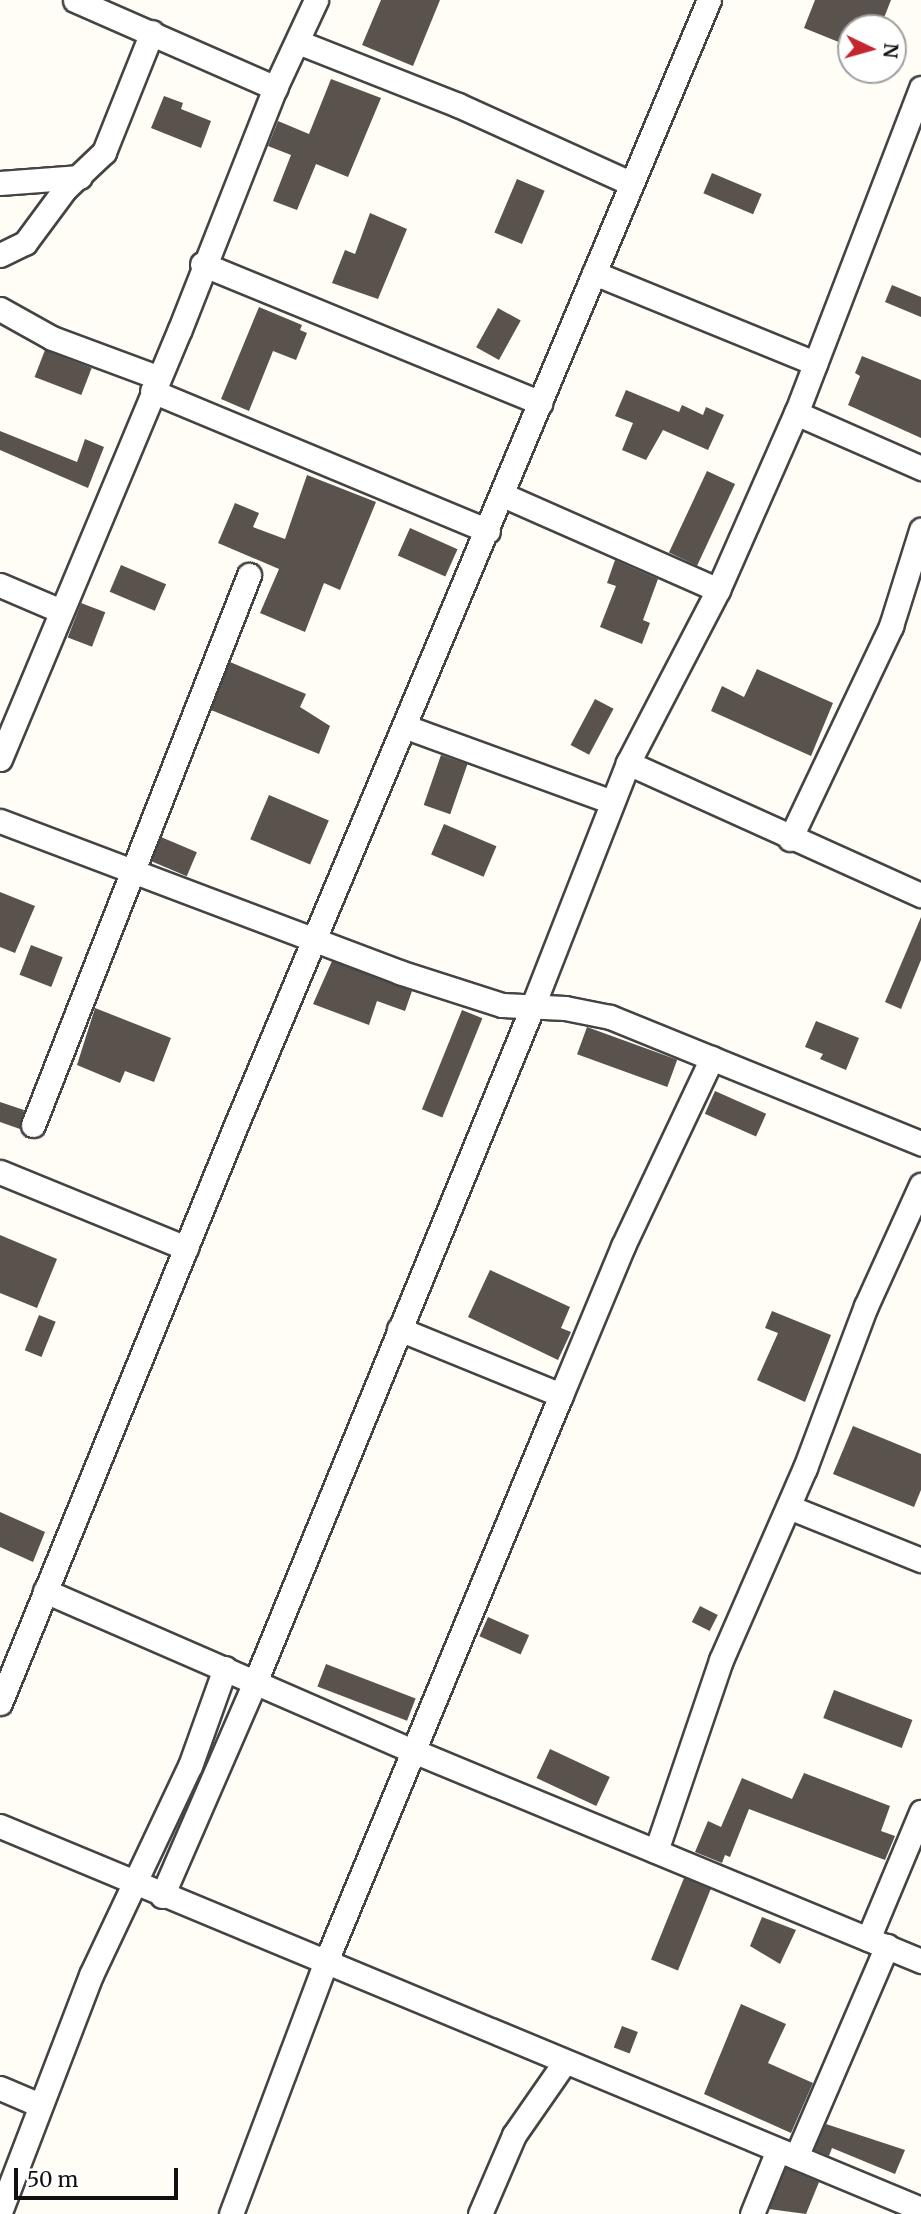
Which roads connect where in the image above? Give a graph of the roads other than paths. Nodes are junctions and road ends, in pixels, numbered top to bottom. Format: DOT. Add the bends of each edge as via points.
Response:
graph roads {
  1 [pos="75,0"];
  2 [pos="316,0"];
  3 [pos="709,0"];
  4 [pos="152,32"];
  5 [pos="298,42"];
  6 [pos="275,88"];
  7 [pos="921,88"];
  8 [pos="80,177"];
  9 [pos="0,183"];
  10 [pos="630,183"];
  11 [pos="0,256"];
  12 [pos="202,264"];
  13 [pos="594,273"];
  14 [pos="0,309"];
  15 [pos="815,363"];
  16 [pos="155,384"];
  17 [pos="541,403"];
  18 [pos="796,413"];
  19 [pos="921,468"];
  20 [pos="503,495"];
  21 [pos="921,530"];
  22 [pos="488,531"];
  23 [pos="249,575"];
  24 [pos="0,585"];
  25 [pos="718,590"];
  26 [pos="61,611"];
  27 [pos="406,727"];
  28 [pos="0,759"];
  29 [pos="628,762"];
  30 [pos="609,801"];
  31 [pos="0,821"];
  32 [pos="790,839"];
  33 [pos="134,874"];
  34 [pos="921,895"];
  35 [pos="317,940"];
  36 [pos="532,1008"];
  37 [pos="712,1058"];
  38 [pos="33,1125"];
  39 [pos="921,1143"];
  40 [pos="0,1172"];
  41 [pos="921,1185"];
  42 [pos="186,1248"];
  43 [pos="399,1329"];
  44 [pos="561,1395"];
  45 [pos="789,1507"];
  46 [pos="921,1560"];
  47 [pos="46,1591"];
  48 [pos="225,1668"];
  49 [pos="256,1681"];
  50 [pos="0,1703"];
  51 [pos="416,1752"];
  52 [pos="921,1812"];
  53 [pos="0,1826"];
  54 [pos="656,1851"];
  55 [pos="138,1885"];
  56 [pos="162,1896"];
  57 [pos="877,1942"];
  58 [pos="327,1959"];
  59 [pos="921,1961"];
  60 [pos="564,2063"];
  61 [pos="0,2088"];
  62 [pos="40,2105"];
  63 [pos="787,2153"];
  64 [pos="921,2209"];
  65 [pos="0,2212"];
  66 [pos="230,2214"];
  67 [pos="480,2214"];
  68 [pos="752,2214"];
  1 -- 4 [label="street"];
  2 -- 5 [label="street"];
  3 -- 10 [label="street"];
  4 -- 6 [label="street"];
  4 -- 8 [label="street" via="116,129 104,152"];
  5 -- 6 [label="street"];
  5 -- 10 [label="street" via="458,105"];
  6 -- 12 [label="street"];
  7 -- 15 [label="street"];
  8 -- 9 [label="street"];
  8 -- 11 [label="street" via="65,189 25,243"];
  10 -- 13 [label="street"];
  12 -- 16 [label="street"];
  12 -- 17 [label="street"];
  13 -- 15 [label="street"];
  13 -- 17 [label="street"];
  14 -- 16 [label="street"];
  15 -- 18 [label="street"];
  16 -- 22 [label="street"];
  16 -- 26 [label="street"];
  17 -- 20 [label="street"];
  18 -- 19 [label="street"];
  18 -- 25 [label="street"];
  20 -- 22 [label="street"];
  20 -- 25 [label="street"];
  21 -- 32 [label="street" via="891,626"];
  22 -- 27 [label="street"];
  23 -- 33 [label="street"];
  24 -- 26 [label="street"];
  25 -- 29 [label="street"];
  26 -- 28 [label="street"];
  27 -- 30 [label="street"];
  27 -- 35 [label="street"];
  29 -- 30 [label="street"];
  29 -- 32 [label="street"];
  30 -- 36 [label="street"];
  31 -- 33 [label="street"];
  32 -- 34 [label="street"];
  33 -- 35 [label="street"];
  33 -- 38 [label="street"];
  35 -- 36 [label="street" via="502,1005"];
  35 -- 42 [label="street"];
  36 -- 37 [label="street" via="597,1013"];
  36 -- 43 [label="street"];
  37 -- 39 [label="street"];
  37 -- 44 [label="street" via="623,1246"];
  40 -- 42 [label="street"];
  41 -- 45 [label="street" via="866,1306"];
  42 -- 47 [label="street"];
  43 -- 44 [label="street"];
  43 -- 49 [label="street"];
  44 -- 51 [label="street"];
  45 -- 46 [label="street"];
  45 -- 54 [label="street" via="721,1660"];
  47 -- 48 [label="street"];
  47 -- 50 [label="street"];
  48 -- 49 [label="street"];
  48 -- 55 [label="street" via="190,1766"];
  49 -- 51 [label="street"];
  49 -- 56 [label="street"];
  51 -- 54 [label="street"];
  51 -- 58 [label="street"];
  52 -- 57 [label="street"];
  53 -- 55 [label="street"];
  54 -- 57 [label="street"];
  55 -- 56 [label="street"];
  55 -- 62 [label="street" via="91,1975"];
  56 -- 58 [label="street"];
  57 -- 59 [label="street"];
  57 -- 63 [label="street"];
  58 -- 60 [label="street"];
  58 -- 66 [label="street"];
  60 -- 63 [label="street"];
  60 -- 67 [label="street" via="514,2135"];
  61 -- 62 [label="street"];
  62 -- 65 [label="street"];
  63 -- 64 [label="street"];
  63 -- 68 [label="street"];
}
